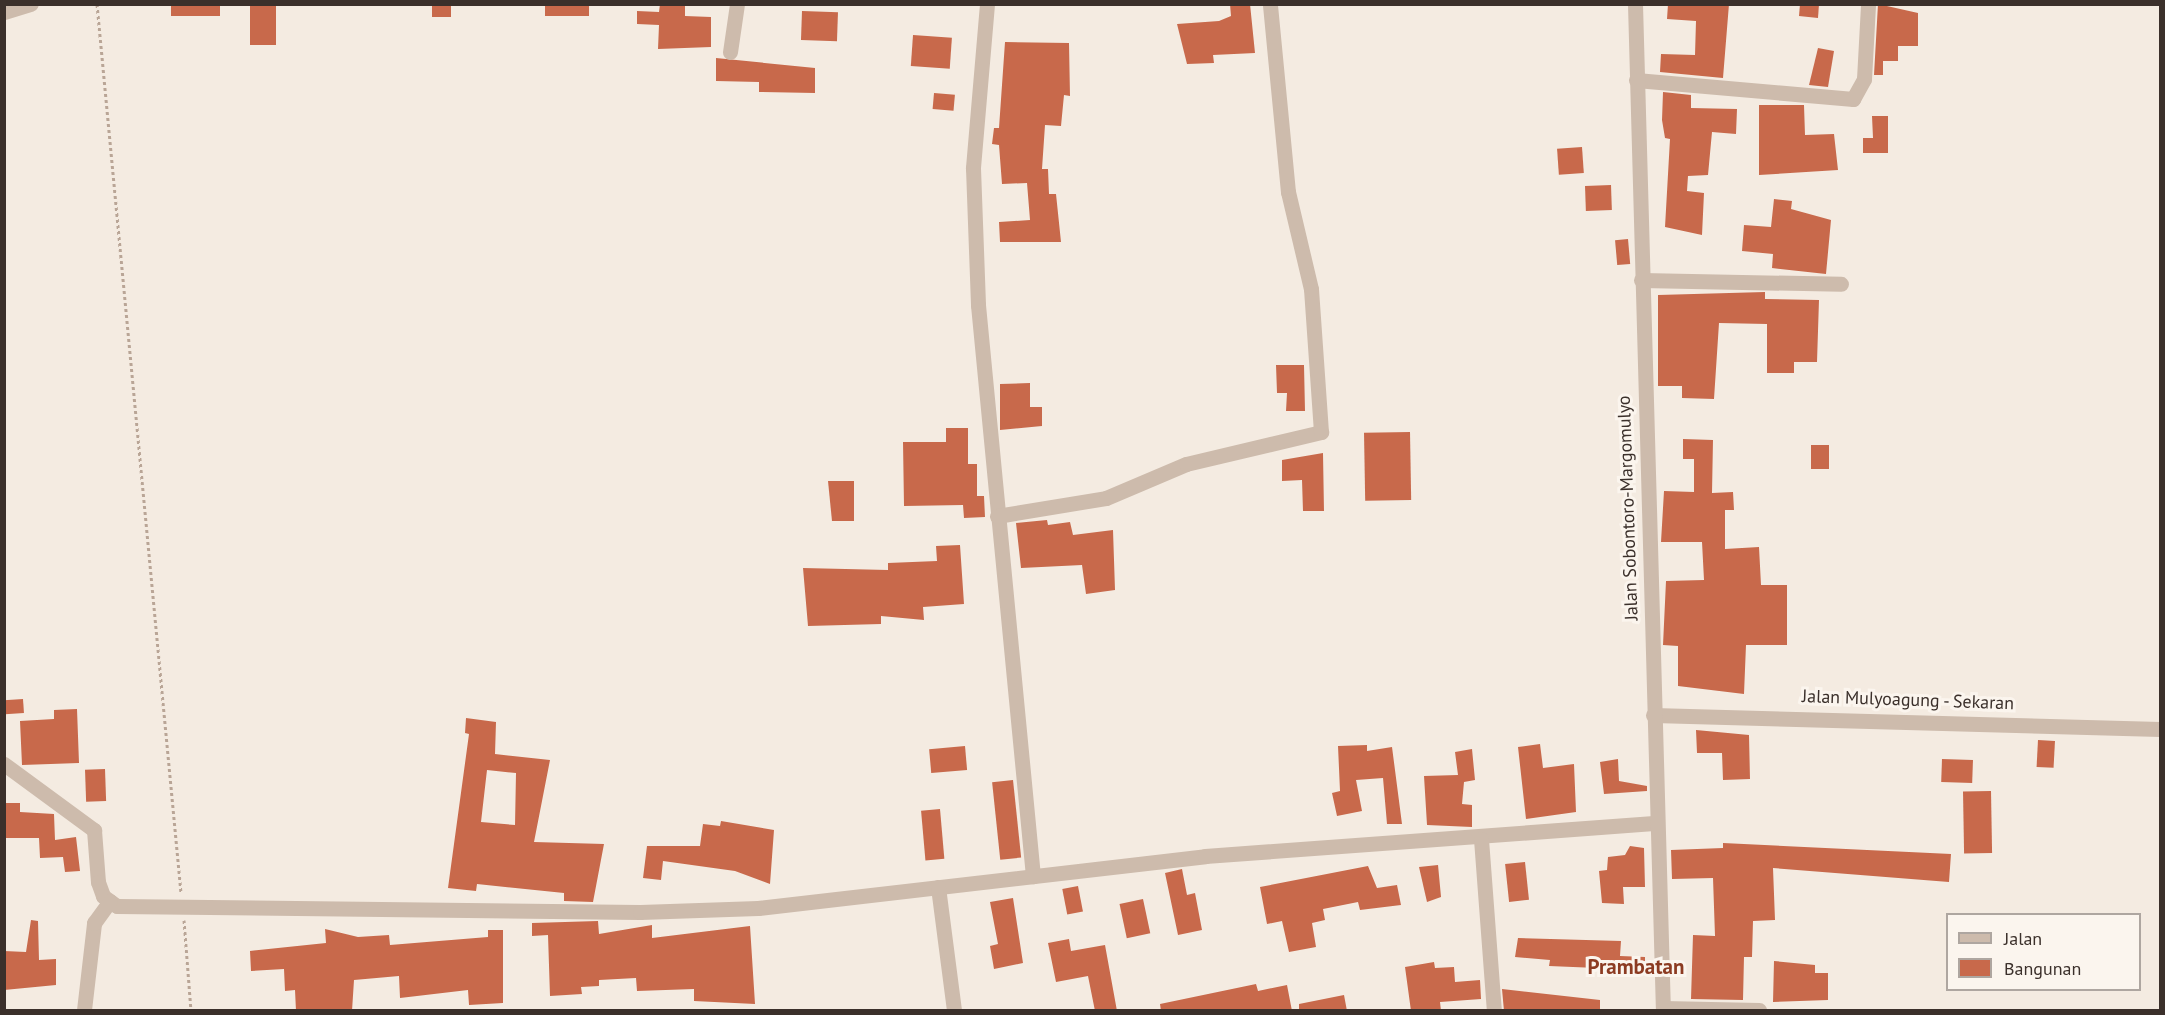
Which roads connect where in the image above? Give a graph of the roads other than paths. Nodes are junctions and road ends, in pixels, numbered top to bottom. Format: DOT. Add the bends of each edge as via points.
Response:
graph roads {
  1 [pos="31,4"];
  2 [pos="737,4"];
  3 [pos="987,4"];
  4 [pos="1270,4"];
  5 [pos="1635,4"];
  6 [pos="1868,4"];
  7 [pos="4,12"];
  8 [pos="730,52"];
  9 [pos="1636,80"];
  10 [pos="1641,280"];
  11 [pos="1841,284"];
  12 [pos="997,516"];
  13 [pos="1653,715"];
  14 [pos="2160,729"];
  15 [pos="4,764"];
  16 [pos="1654,823"];
  17 [pos="1480,839"];
  18 [pos="1033,876"];
  19 [pos="938,887"];
  20 [pos="110,901"];
  21 [pos="1663,1009"];
  22 [pos="84,1011"];
  23 [pos="954,1011"];
  24 [pos="1494,1011"];
  25 [pos="1759,1011"];
  1 -- 7 [label="street"];
  2 -- 8 [label="street"];
  3 -- 12 [label="street" via="973,168 981,363"];
  4 -- 12 [label="street" via="1288,192 1311,289 1321,432 1186,464 1107,498"];
  5 -- 9 [label="street, Jalan Sobontoro-Margomulyo"];
  6 -- 9 [label="street" via="1864,80 1853,99"];
  9 -- 10 [label="street, Jalan Sobontoro-Margomulyo"];
  10 -- 11 [label="street"];
  10 -- 13 [label="street, Jalan Sobontoro-Margomulyo"];
  12 -- 18 [label="street"];
  13 -- 14 [label="street, Jalan Mulyoagung - Sekaran"];
  13 -- 16 [label="street, Jalan Sobontoro-Margomulyo"];
  15 -- 20 [label="street" via="94,830 98,882"];
  16 -- 17 [label="street"];
  16 -- 21 [label="street, Jalan Sobontoro-Margomulyo"];
  17 -- 18 [label="street" via="1205,856"];
  17 -- 24 [label="street"];
  18 -- 19 [label="street"];
  19 -- 20 [label="street" via="758,908 640,912 117,906"];
  19 -- 23 [label="street"];
  20 -- 22 [label="street" via="94,923"];
  21 -- 25 [label="street"];
}
